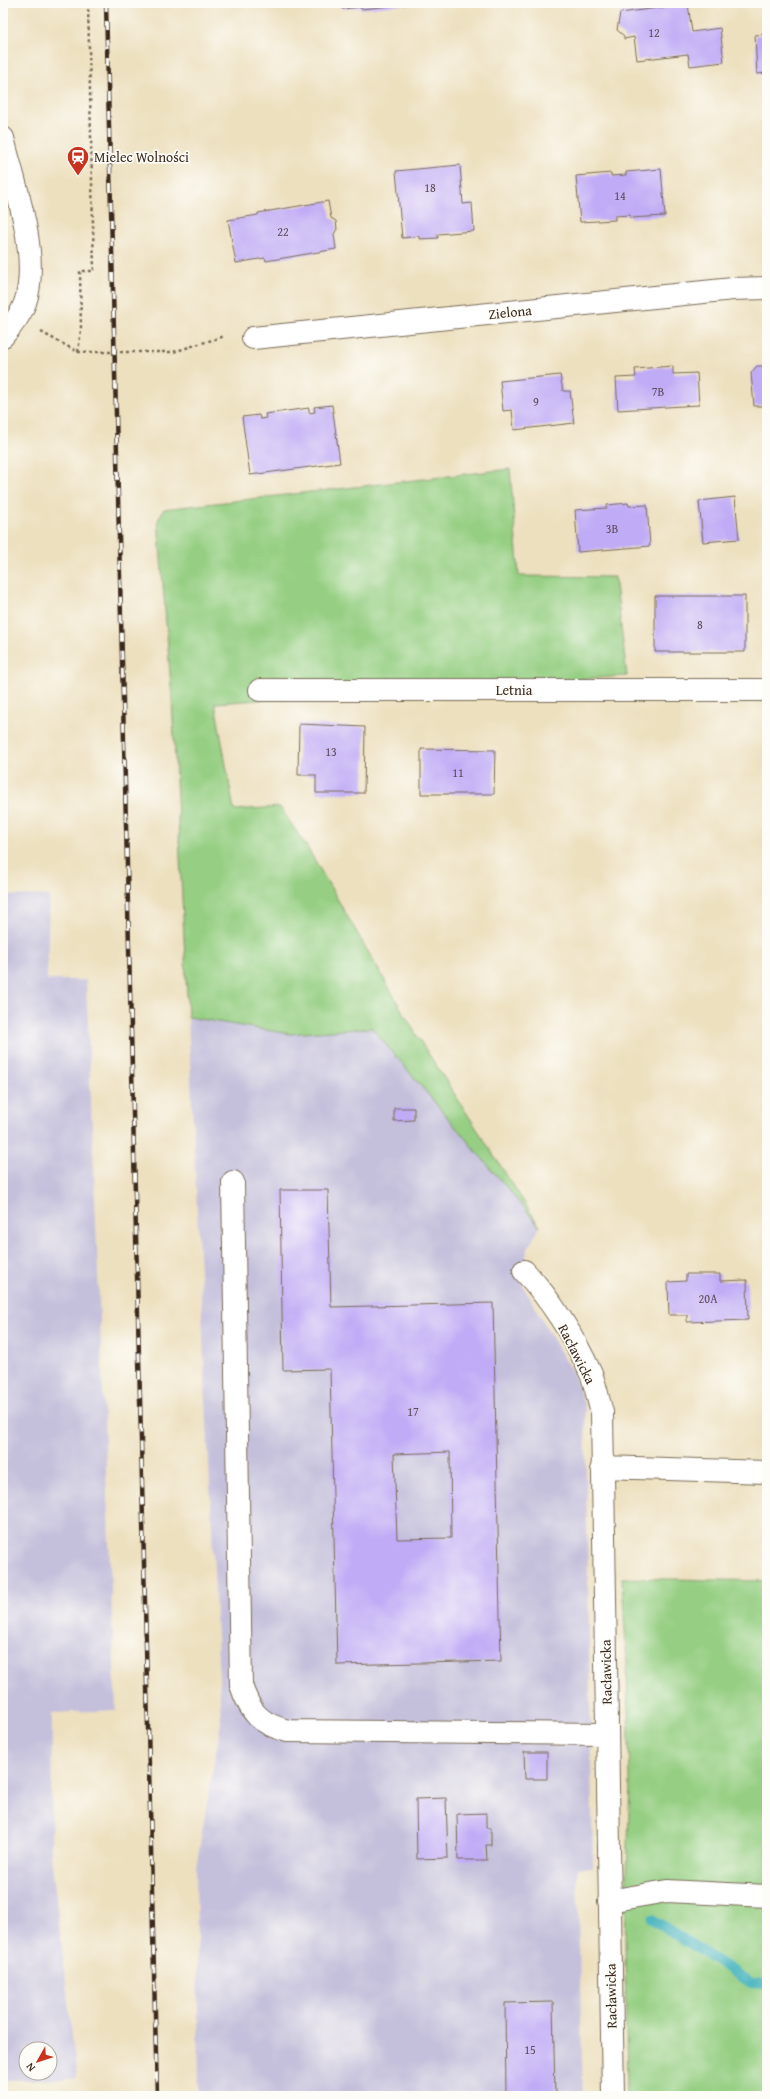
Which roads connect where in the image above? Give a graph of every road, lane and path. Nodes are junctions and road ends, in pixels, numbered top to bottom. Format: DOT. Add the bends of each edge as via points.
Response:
graph roads {
  1 [pos="88,3"];
  2 [pos="3,138"];
  3 [pos="767,288"];
  4 [pos="37,330"];
  5 [pos="3,336"];
  6 [pos="253,338"];
  7 [pos="78,352"];
  8 [pos="260,690"];
  9 [pos="767,690"];
  10 [pos="233,1182"];
  11 [pos="524,1271"];
  12 [pos="602,1467"];
  13 [pos="767,1472"];
  14 [pos="606,1734"];
  15 [pos="767,1896"];
  16 [pos="609,1901"];
  17 [pos="613,2096"];
  1 -- 7 [label="path" via="94,271 80,271 81,330"];
  2 -- 5 [label="street" via="28,242 29,277 25,303"];
  3 -- 6 [label="street, Zielona"];
  4 -- 7 [label="path"];
  6 -- 7 [label="path" via="232,334 173,352"];
  8 -- 9 [label="street, Letnia"];
  10 -- 14 [label="street" via="241,1685 249,1706 256,1716 270,1726 288,1731"];
  11 -- 12 [label="street, Racławicka" via="540,1287 591,1375 602,1412"];
  12 -- 13 [label="street"];
  12 -- 14 [label="street, Racławicka"];
  14 -- 16 [label="street, Racławicka"];
  15 -- 16 [label="street" via="667,1891"];
  16 -- 17 [label="street, Racławicka"];
}
